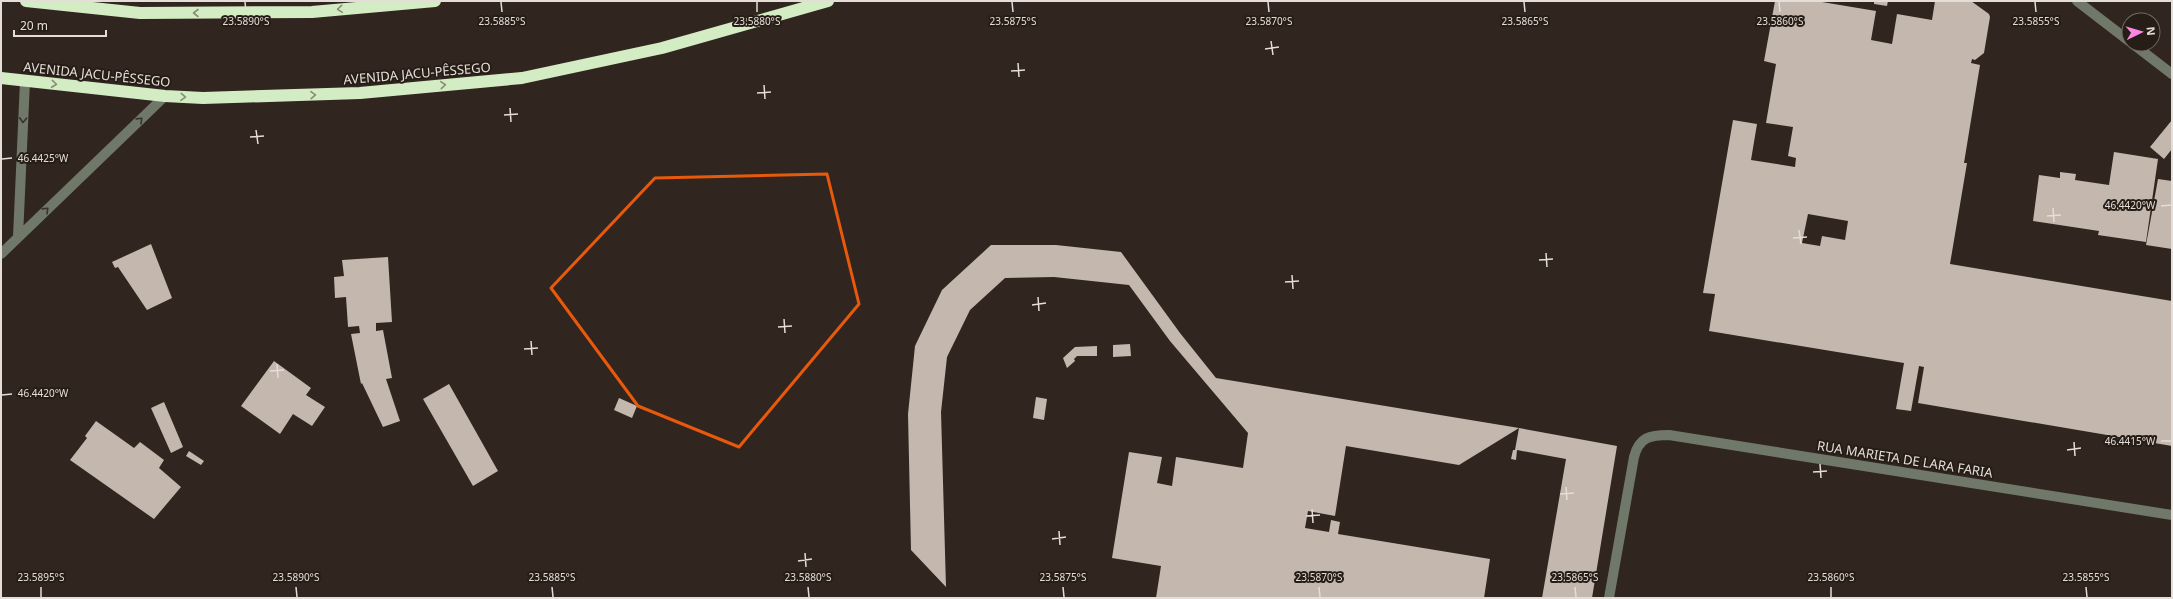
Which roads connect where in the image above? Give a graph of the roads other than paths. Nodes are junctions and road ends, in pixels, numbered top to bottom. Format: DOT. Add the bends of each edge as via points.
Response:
graph roads {
  1 [pos="26,1"];
  2 [pos="435,1"];
  3 [pos="828,1"];
  4 [pos="2077,1"];
  5 [pos="2121,35"];
  6 [pos="2143,52"];
  7 [pos="2172,74"];
  8 [pos="1,78"];
  9 [pos="25,81"];
  10 [pos="165,96"];
  11 [pos="18,237"];
  12 [pos="1,254"];
  13 [pos="2172,514"];
  14 [pos="1609,598"];
  2 -- 1 [label="highway, one-way" via="312,12 148,13"];
  10 -- 3 [label="highway, AVENIDA JACU-PÊSSEGO, one-way" via="203,98 360,93 522,78 662,48"];
  4 -- 5 [label="street"];
  6 -- 7 [label="street"];
  8 -- 9 [label="highway, AVENIDA JACU-PÊSSEGO"];
  9 -- 10 [label="highway, AVENIDA JACU-PÊSSEGO, one-way"];
  9 -- 11 [label="street, one-way"];
  11 -- 10 [label="street, one-way"];
  11 -- 12 [label="street"];
  13 -- 14 [label="street, RUA MARIETA DE LARA FARIA" via="1670,436 1648,437 1637,445 1630,470"];
}
